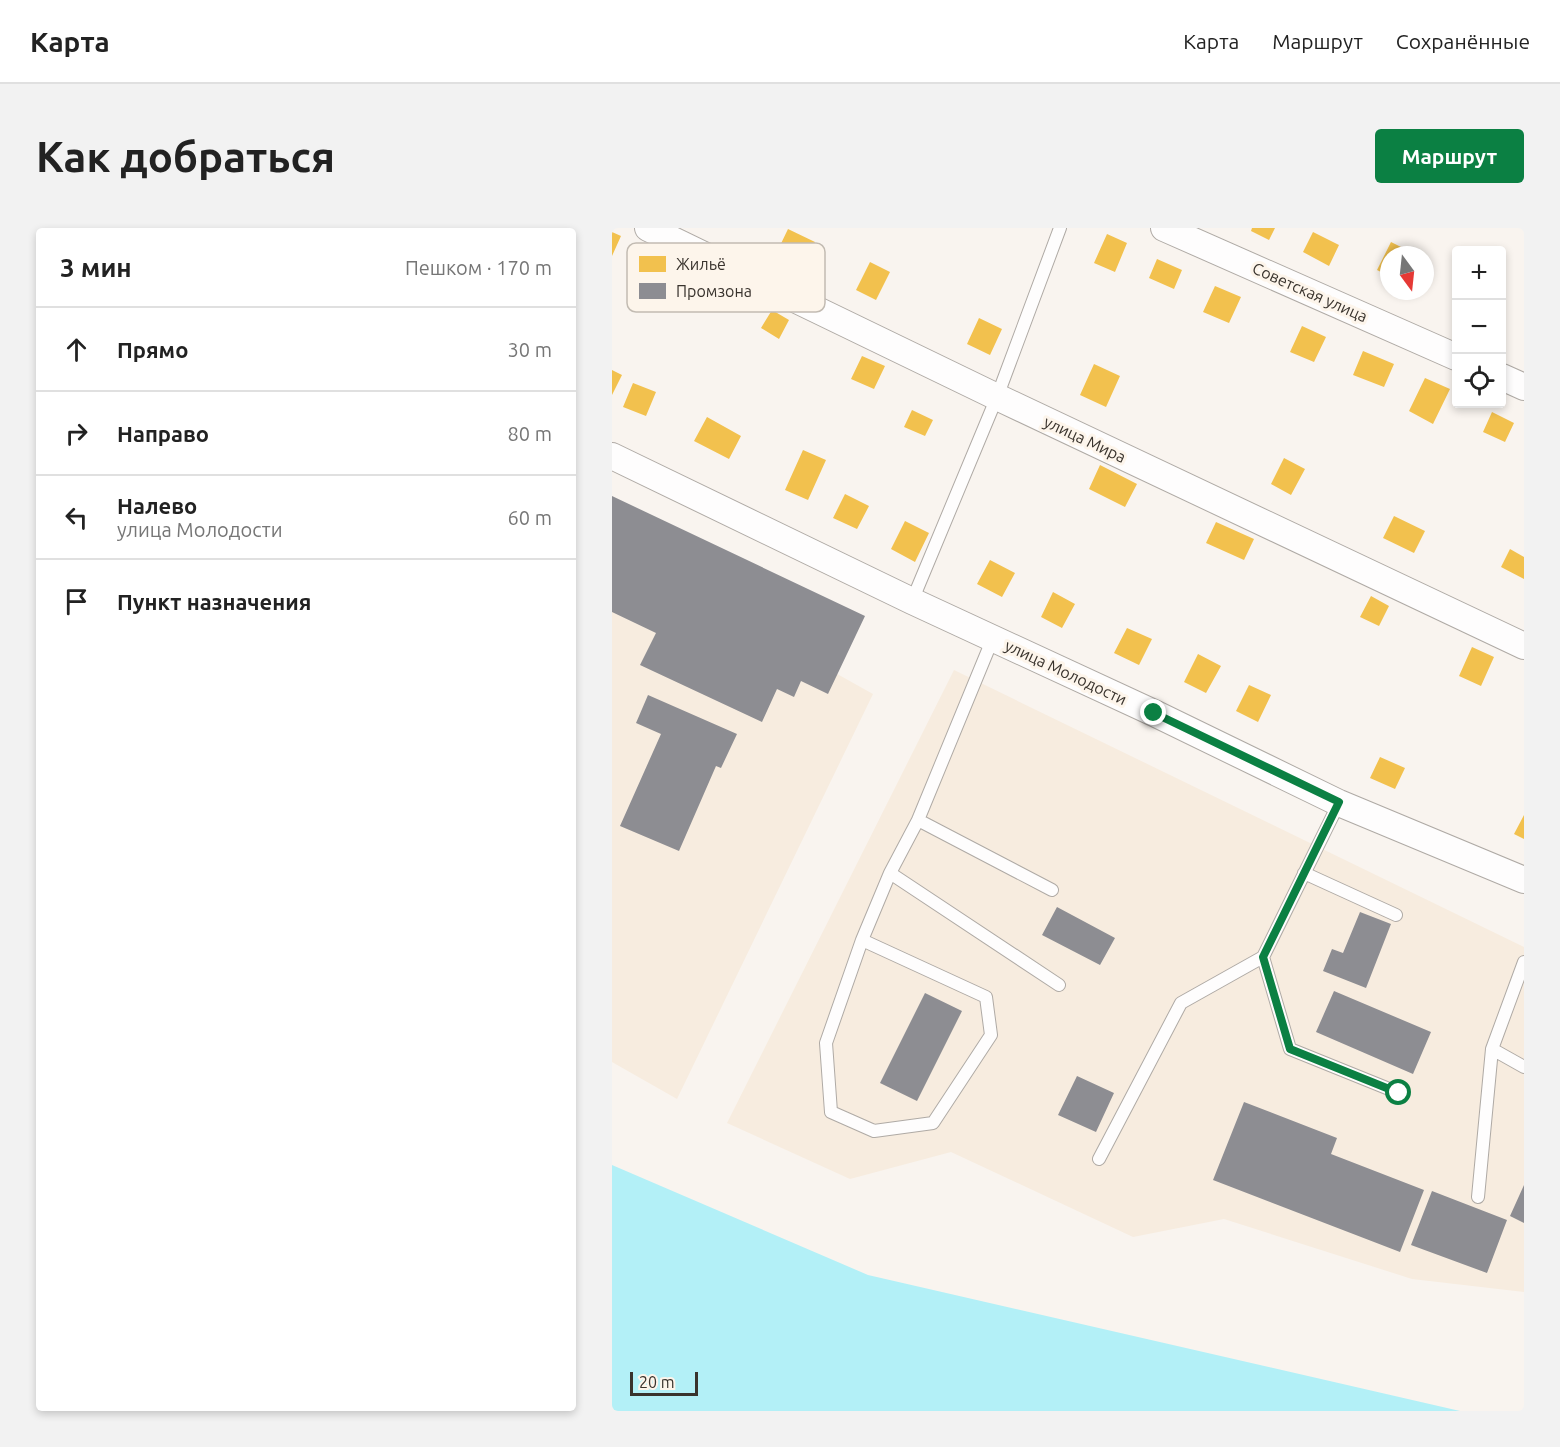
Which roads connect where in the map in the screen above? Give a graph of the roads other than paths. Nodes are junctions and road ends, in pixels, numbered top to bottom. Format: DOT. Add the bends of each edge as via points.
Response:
graph roads {
  1 [pos="648,228"];
  2 [pos="1060,228"];
  3 [pos="1164,228"];
  4 [pos="679,243"];
  5 [pos="820,312"];
  6 [pos="1452,355"];
  7 [pos="1506,379"];
  8 [pos="1524,387"];
  9 [pos="997,398"];
  10 [pos="612,456"];
  11 [pos="912,601"];
  12 [pos="993,638"];
  13 [pos="1524,646"];
  14 [pos="1339,802"];
  15 [pos="918,820"];
  16 [pos="890,873"];
  17 [pos="1304,873"];
  18 [pos="1524,880"];
  19 [pos="1052,890"];
  20 [pos="1396,915"];
  21 [pos="862,940"];
  22 [pos="1263,957"];
  23 [pos="1524,962"];
  24 [pos="1059,985"];
  25 [pos="1492,1049"];
  26 [pos="1524,1067"];
  27 [pos="1399,1093"];
  28 [pos="1099,1159"];
  29 [pos="1478,1197"];
  1 -- 4 [label="street, улица Мира"];
  2 -- 9 [label="lane"];
  3 -- 6 [label="street, Советская улица"];
  5 -- 9 [label="street, улица Мира"];
  7 -- 8 [label="street"];
  9 -- 11 [label="lane"];
  9 -- 13 [label="street, улица Мира"];
  10 -- 11 [label="street, улица Молодости"];
  11 -- 12 [label="street, улица Молодости"];
  12 -- 14 [label="street, улица Молодости"];
  12 -- 15 [label="lane"];
  14 -- 17 [label="lane"];
  14 -- 18 [label="street, улица Молодости"];
  15 -- 16 [label="lane"];
  15 -- 19 [label="lane"];
  16 -- 21 [label="lane"];
  16 -- 24 [label="lane"];
  17 -- 20 [label="lane"];
  17 -- 22 [label="lane"];
  21 -- 21 [label="lane" via="986,997 991,1035 933,1123 874,1131 831,1112 826,1043"];
  22 -- 27 [label="lane" via="1290,1049"];
  22 -- 28 [label="lane" via="1181,1003"];
  23 -- 25 [label="lane"];
  25 -- 26 [label="lane"];
  25 -- 29 [label="lane"];
}
